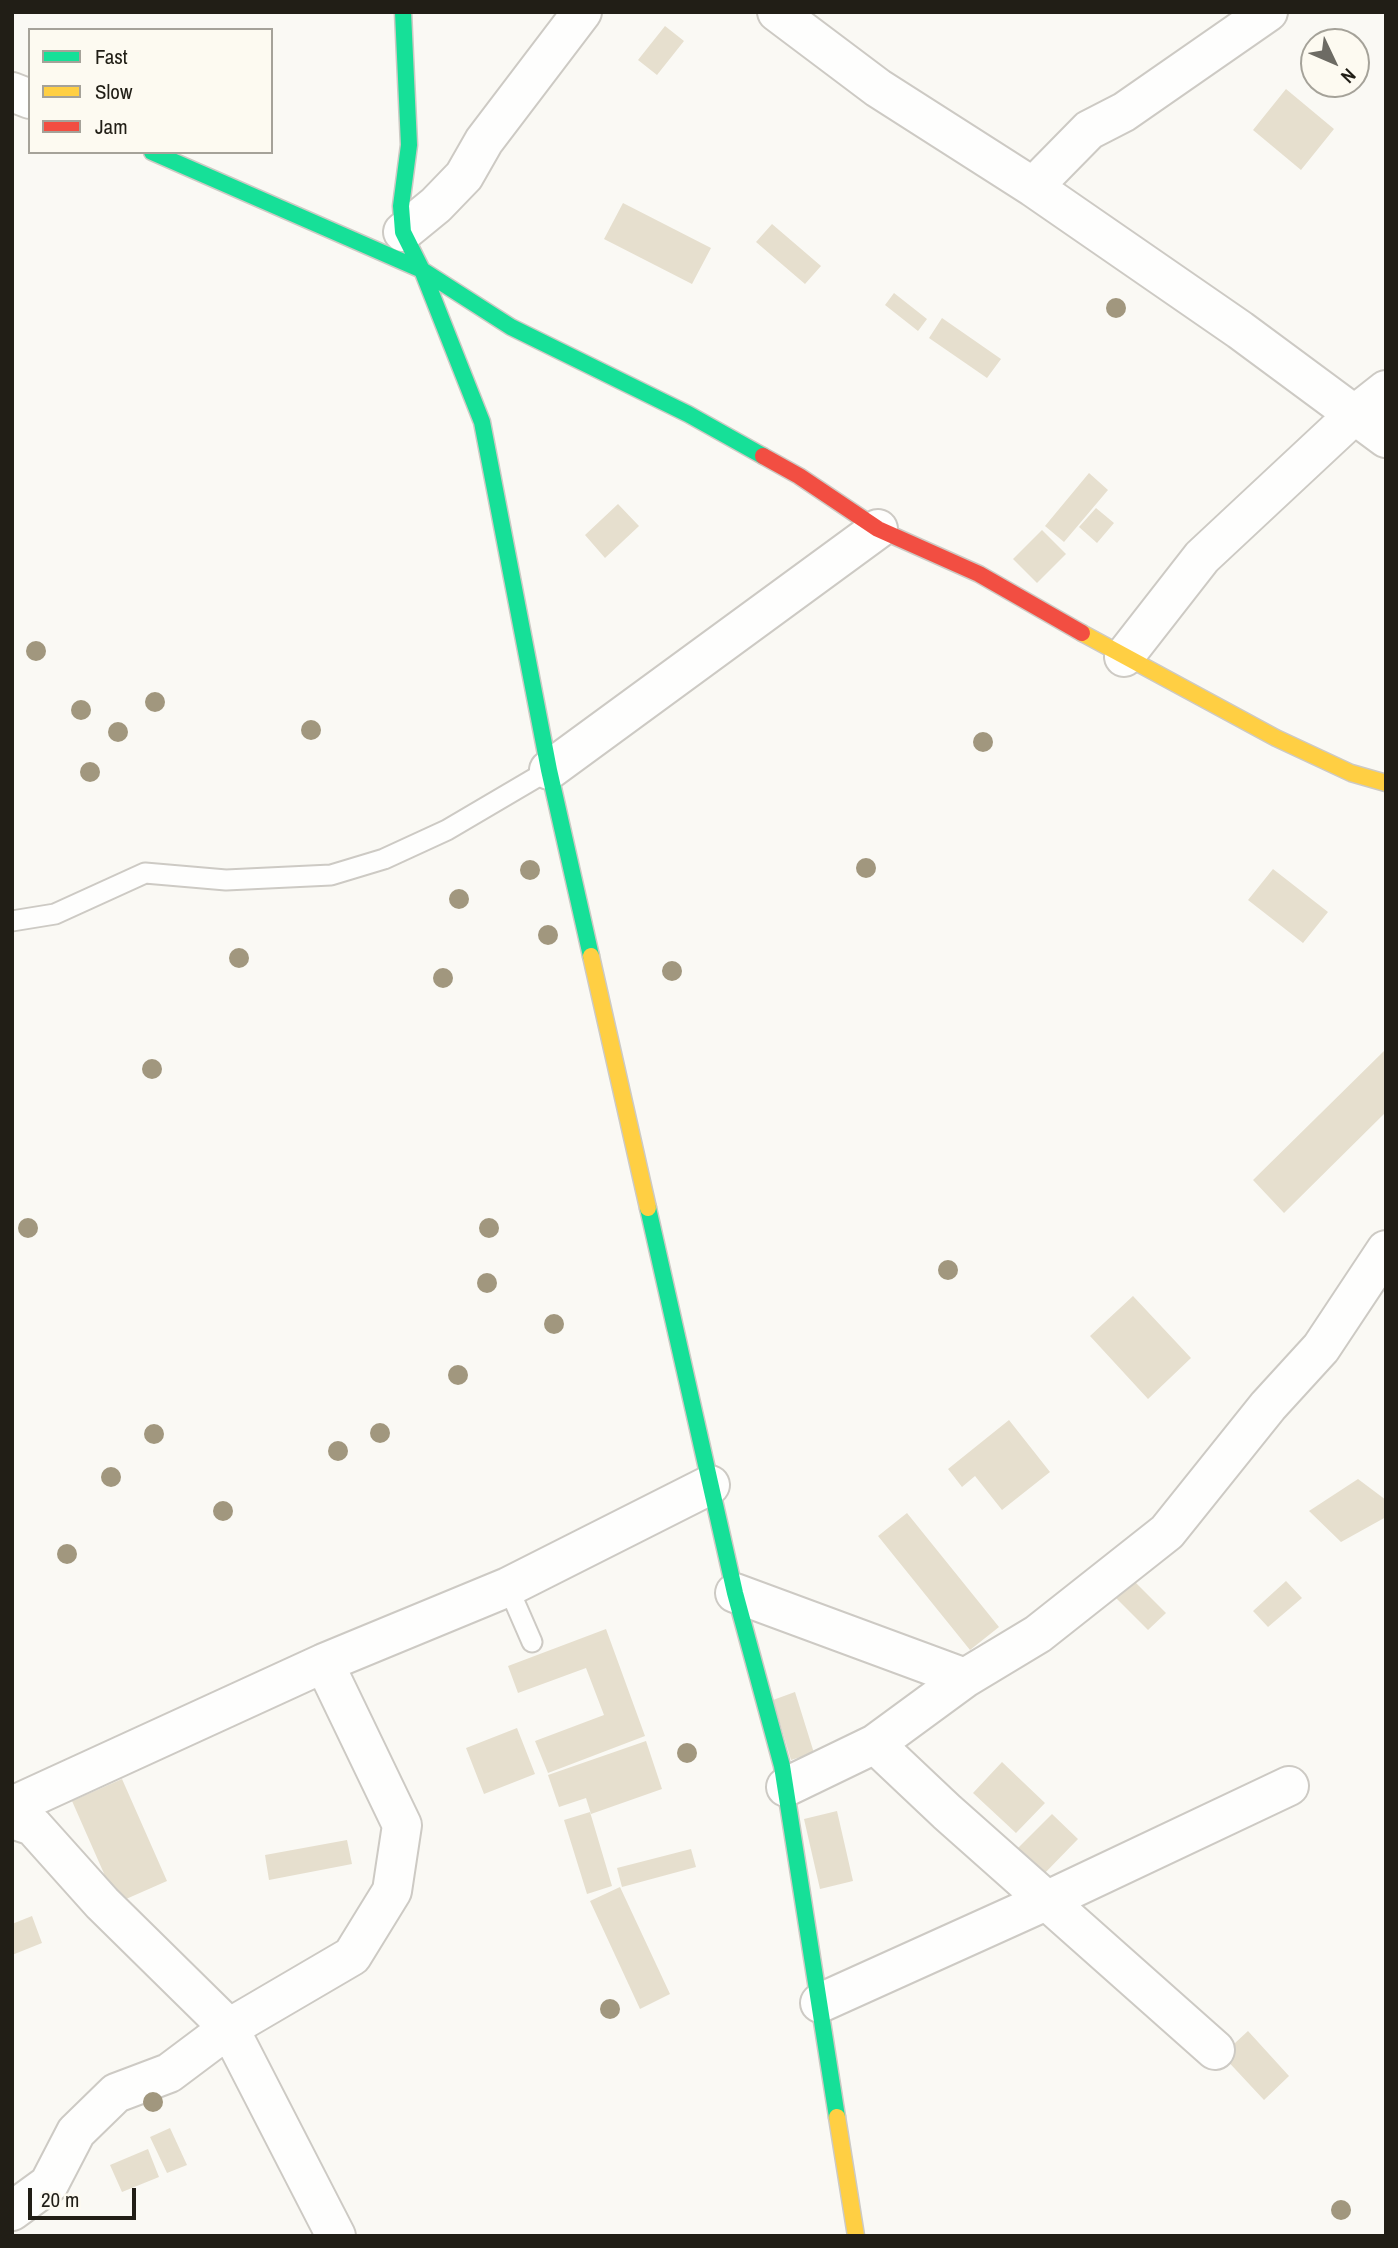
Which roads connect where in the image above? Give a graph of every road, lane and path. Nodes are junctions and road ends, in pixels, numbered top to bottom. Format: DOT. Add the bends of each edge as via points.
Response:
graph roads {
  1 [pos="403,12"];
  2 [pos="582,12"];
  3 [pos="777,12"];
  4 [pos="1268,12"];
  5 [pos="157,154"];
  6 [pos="1033,187"];
  7 [pos="403,232"];
  8 [pos="422,270"];
  9 [pos="1386,390"];
  10 [pos="1353,416"];
  11 [pos="1386,438"];
  12 [pos="878,529"];
  13 [pos="1124,657"];
  14 [pos="549,770"];
  15 [pos="1386,783"];
  16 [pos="12,921"];
  17 [pos="1386,1250"];
  18 [pos="710,1485"];
  19 [pos="508,1587"];
  20 [pos="735,1594"];
  21 [pos="532,1642"];
  22 [pos="324,1664"];
  23 [pos="965,1678"];
  24 [pos="875,1744"];
  25 [pos="1289,1786"];
  26 [pos="786,1787"];
  27 [pos="12,1806"];
  28 [pos="12,1819"];
  29 [pos="1048,1900"];
  30 [pos="820,2003"];
  31 [pos="229,2028"];
  32 [pos="1215,2050"];
  33 [pos="12,2211"];
  34 [pos="336,2236"];
  35 [pos="856,2236"];
  1 -- 7 [label="street" via="409,145 401,206"];
  2 -- 7 [label="street" via="484,141 464,176"];
  3 -- 6 [label="street" via="878,88"];
  4 -- 6 [label="street" via="1124,112 1089,130"];
  5 -- 8 [label="street"];
  6 -- 10 [label="street" via="1240,330"];
  7 -- 8 [label="street"];
  8 -- 12 [label="street" via="511,327 688,414 799,477"];
  8 -- 14 [label="street" via="482,422"];
  9 -- 10 [label="street"];
  10 -- 11 [label="street"];
  10 -- 13 [label="street" via="1202,556"];
  12 -- 13 [label="street" via="979,574"];
  12 -- 14 [label="street"];
  13 -- 15 [label="street" via="1276,738 1351,774"];
  14 -- 16 [label="lane" via="447,830 384,859 331,875 226,880 145,873 55,914"];
  14 -- 18 [label="street"];
  17 -- 23 [label="street" via="1321,1348 1167,1532 1038,1634"];
  18 -- 19 [label="street"];
  18 -- 20 [label="street"];
  19 -- 21 [label="lane"];
  19 -- 22 [label="street"];
  20 -- 23 [label="street"];
  20 -- 26 [label="street"];
  22 -- 27 [label="street"];
  22 -- 31 [label="street" via="401,1825 392,1891 352,1956"];
  23 -- 24 [label="street"];
  24 -- 26 [label="street"];
  24 -- 29 [label="street"];
  25 -- 29 [label="street"];
  26 -- 30 [label="street"];
  28 -- 31 [label="street" via="33,1826 102,1903"];
  29 -- 30 [label="street"];
  29 -- 32 [label="street"];
  30 -- 35 [label="street"];
  31 -- 33 [label="street" via="169,2073 116,2093 76,2132 48,2184"];
  31 -- 34 [label="street"];
}
